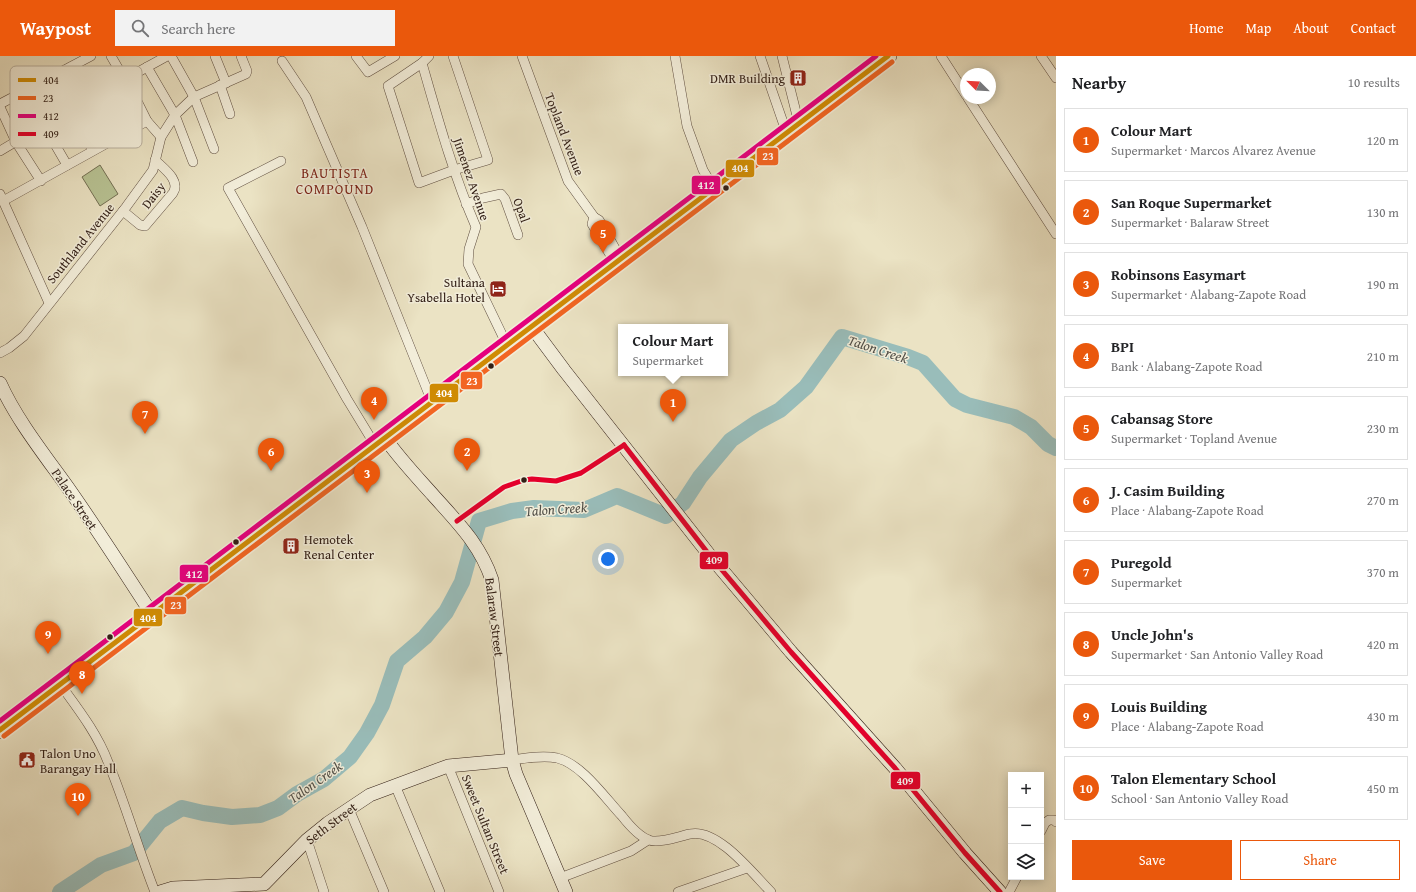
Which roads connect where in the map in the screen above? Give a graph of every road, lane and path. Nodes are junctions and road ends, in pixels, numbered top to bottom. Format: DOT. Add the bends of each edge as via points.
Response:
graph roads {
  1 [pos="91,56"];
  2 [pos="111,56"];
  3 [pos="168,56"];
  4 [pos="171,56"];
  5 [pos="215,56"];
  6 [pos="241,56"];
  7 [pos="356,56"];
  8 [pos="396,56"];
  9 [pos="429,56"];
  10 [pos="453,56"];
  11 [pos="522,56"];
  12 [pos="674,56"];
  13 [pos="760,56"];
  14 [pos="782,56"];
  15 [pos="942,56"];
  16 [pos="1041,56"];
  17 [pos="884,57"];
  18 [pos="282,61"];
  19 [pos="422,63"];
  20 [pos="72,66"];
  21 [pos="117,66"];
  22 [pos="147,68"];
  23 [pos="142,70"];
  24 [pos="1056,78"];
  25 [pos="223,84"];
  26 [pos="960,86"];
  27 [pos="194,97"];
  28 [pos="10,99"];
  29 [pos="0,104"];
  30 [pos="972,104"];
  31 [pos="0,107"];
  32 [pos="142,113"];
  33 [pos="230,114"];
  34 [pos="175,115"];
  35 [pos="146,121"];
  36 [pos="142,123"];
  37 [pos="10,129"];
  38 [pos="793,129"];
  39 [pos="161,137"];
  40 [pos="10,145"];
  41 [pos="20,148"];
  42 [pos="57,148"];
  43 [pos="97,148"];
  44 [pos="214,149"];
  45 [pos="93,150"];
  46 [pos="0,151"];
  47 [pos="155,160"];
  48 [pos="281,161"];
  49 [pos="193,162"];
  50 [pos="68,165"];
  51 [pos="454,170"];
  52 [pos="41,181"];
  53 [pos="714,188"];
  54 [pos="2,198"];
  55 [pos="466,204"];
  56 [pos="123,211"];
  57 [pos="1056,234"];
  58 [pos="518,235"];
  59 [pos="614,254"];
  60 [pos="49,303"];
  61 [pos="532,327"];
  62 [pos="507,345"];
  63 [pos="0,353"];
  64 [pos="0,383"];
  65 [pos="432,402"];
  66 [pos="380,442"];
  67 [pos="152,614"];
  68 [pos="60,684"];
  69 [pos="0,730"];
  70 [pos="512,760"];
  71 [pos="448,766"];
  72 [pos="395,785"];
  73 [pos="349,809"];
  74 [pos="1056,822"];
  75 [pos="1044,825"];
  76 [pos="308,840"];
  77 [pos="648,840"];
  78 [pos="747,868"];
  79 [pos="560,878"];
  80 [pos="1015,880"];
  81 [pos="265,888"];
  82 [pos="155,892"];
  83 [pos="160,892"];
  84 [pos="324,892"];
  85 [pos="384,892"];
  86 [pos="440,892"];
  87 [pos="499,892"];
  88 [pos="566,892"];
  89 [pos="678,892"];
  90 [pos="771,892"];
  91 [pos="1000,892"];
  92 [pos="1009,892"];
  1 -- 20 [label="street"];
  2 -- 21 [label="street"];
  3 -- 22 [label="street"];
  4 -- 27 [label="street"];
  5 -- 25 [label="street"];
  6 -- 25 [label="street, Southland Avenue" via="246,73 243,77"];
  7 -- 8 [label="street" via="368,72"];
  9 -- 19 [label="street"];
  10 -- 51 [label="street" via="488,160"];
  11 -- 59 [label="street, Topland Avenue" via="568,181 594,217 592,224"];
  12 -- 53 [label="street" via="687,126"];
  13 -- 38 [label="street"];
  14 -- 38 [label="street"];
  15 -- 26 [label="street"];
  16 -- 24 [label="street"];
  17 -- 38 [label="highway"];
  18 -- 65 [label="street" via="306,97 362,227"];
  19 -- 51 [label="street, Jimenez Avenue"];
  19 -- 51 [label="street" via="388,86 419,183"];
  22 -- 23 [label="street"];
  22 -- 34 [label="street"];
  25 -- 27 [label="street, Southland Avenue"];
  25 -- 33 [label="street"];
  27 -- 34 [label="street, Southland Avenue"];
  27 -- 44 [label="street"];
  28 -- 29 [label="street"];
  30 -- 57 [label="street"];
  31 -- 37 [label="street"];
  32 -- 35 [label="street"];
  34 -- 39 [label="street, Southland Avenue"];
  34 -- 49 [label="street"];
  35 -- 36 [label="street"];
  35 -- 39 [label="street"];
  38 -- 53 [label="highway"];
  39 -- 47 [label="street, Southland Avenue"];
  40 -- 46 [label="street"];
  41 -- 52 [label="street"];
  42 -- 50 [label="street"];
  43 -- 45 [label="street"];
  45 -- 50 [label="street"];
  47 -- 56 [label="street, Southland Avenue" via="153,170"];
  47 -- 56 [label="street, Daisy" via="175,182 176,188 145,226"];
  48 -- 66 [label="street" via="228,188 347,399"];
  50 -- 52 [label="street"];
  51 -- 55 [label="street, Jimenez Avenue"];
  52 -- 54 [label="street"];
  53 -- 59 [label="highway"];
  54 -- 60 [label="street"];
  55 -- 58 [label="street, Opal" via="501,194"];
  55 -- 62 [label="street, Jimenez Avenue" via="476,227 469,249 468,264"];
  56 -- 60 [label="street, Southland Avenue"];
  59 -- 61 [label="highway"];
  60 -- 63 [label="street, Southland Avenue" via="24,336"];
  61 -- 62 [label="highway"];
  61 -- 91 [label="street" via="711,558"];
  62 -- 65 [label="highway"];
  64 -- 67 [label="street, Palace Street" via="29,433"];
  65 -- 66 [label="highway"];
  66 -- 67 [label="highway"];
  66 -- 70 [label="street, Balaraw Street" via="457,521 487,564 492,580"];
  67 -- 68 [label="highway"];
  68 -- 69 [label="highway"];
  68 -- 82 [label="street" via="87,722 108,761"];
  70 -- 71 [label="street, Seth Street"];
  70 -- 77 [label="street" via="548,757 559,758 570,764 583,773 633,829"];
  70 -- 79 [label="street, Balaraw Street"];
  71 -- 72 [label="street, Seth Street"];
  71 -- 87 [label="street, Sweet Sultan Street"];
  72 -- 73 [label="street, Seth Street" via="370,795"];
  72 -- 86 [label="street"];
  73 -- 76 [label="street, Seth Street"];
  73 -- 85 [label="street"];
  74 -- 75 [label="street" via="1049,820"];
  76 -- 81 [label="street, Seth Street"];
  76 -- 84 [label="street"];
  77 -- 78 [label="street" via="655,841 696,832 708,835 720,842"];
  77 -- 79 [label="street" via="631,851"];
  78 -- 89 [label="street"];
  78 -- 90 [label="street"];
  79 -- 88 [label="street, Balaraw Street"];
  80 -- 92 [label="street"];
  81 -- 83 [label="street, Seth Street" via="173,888"];
}
